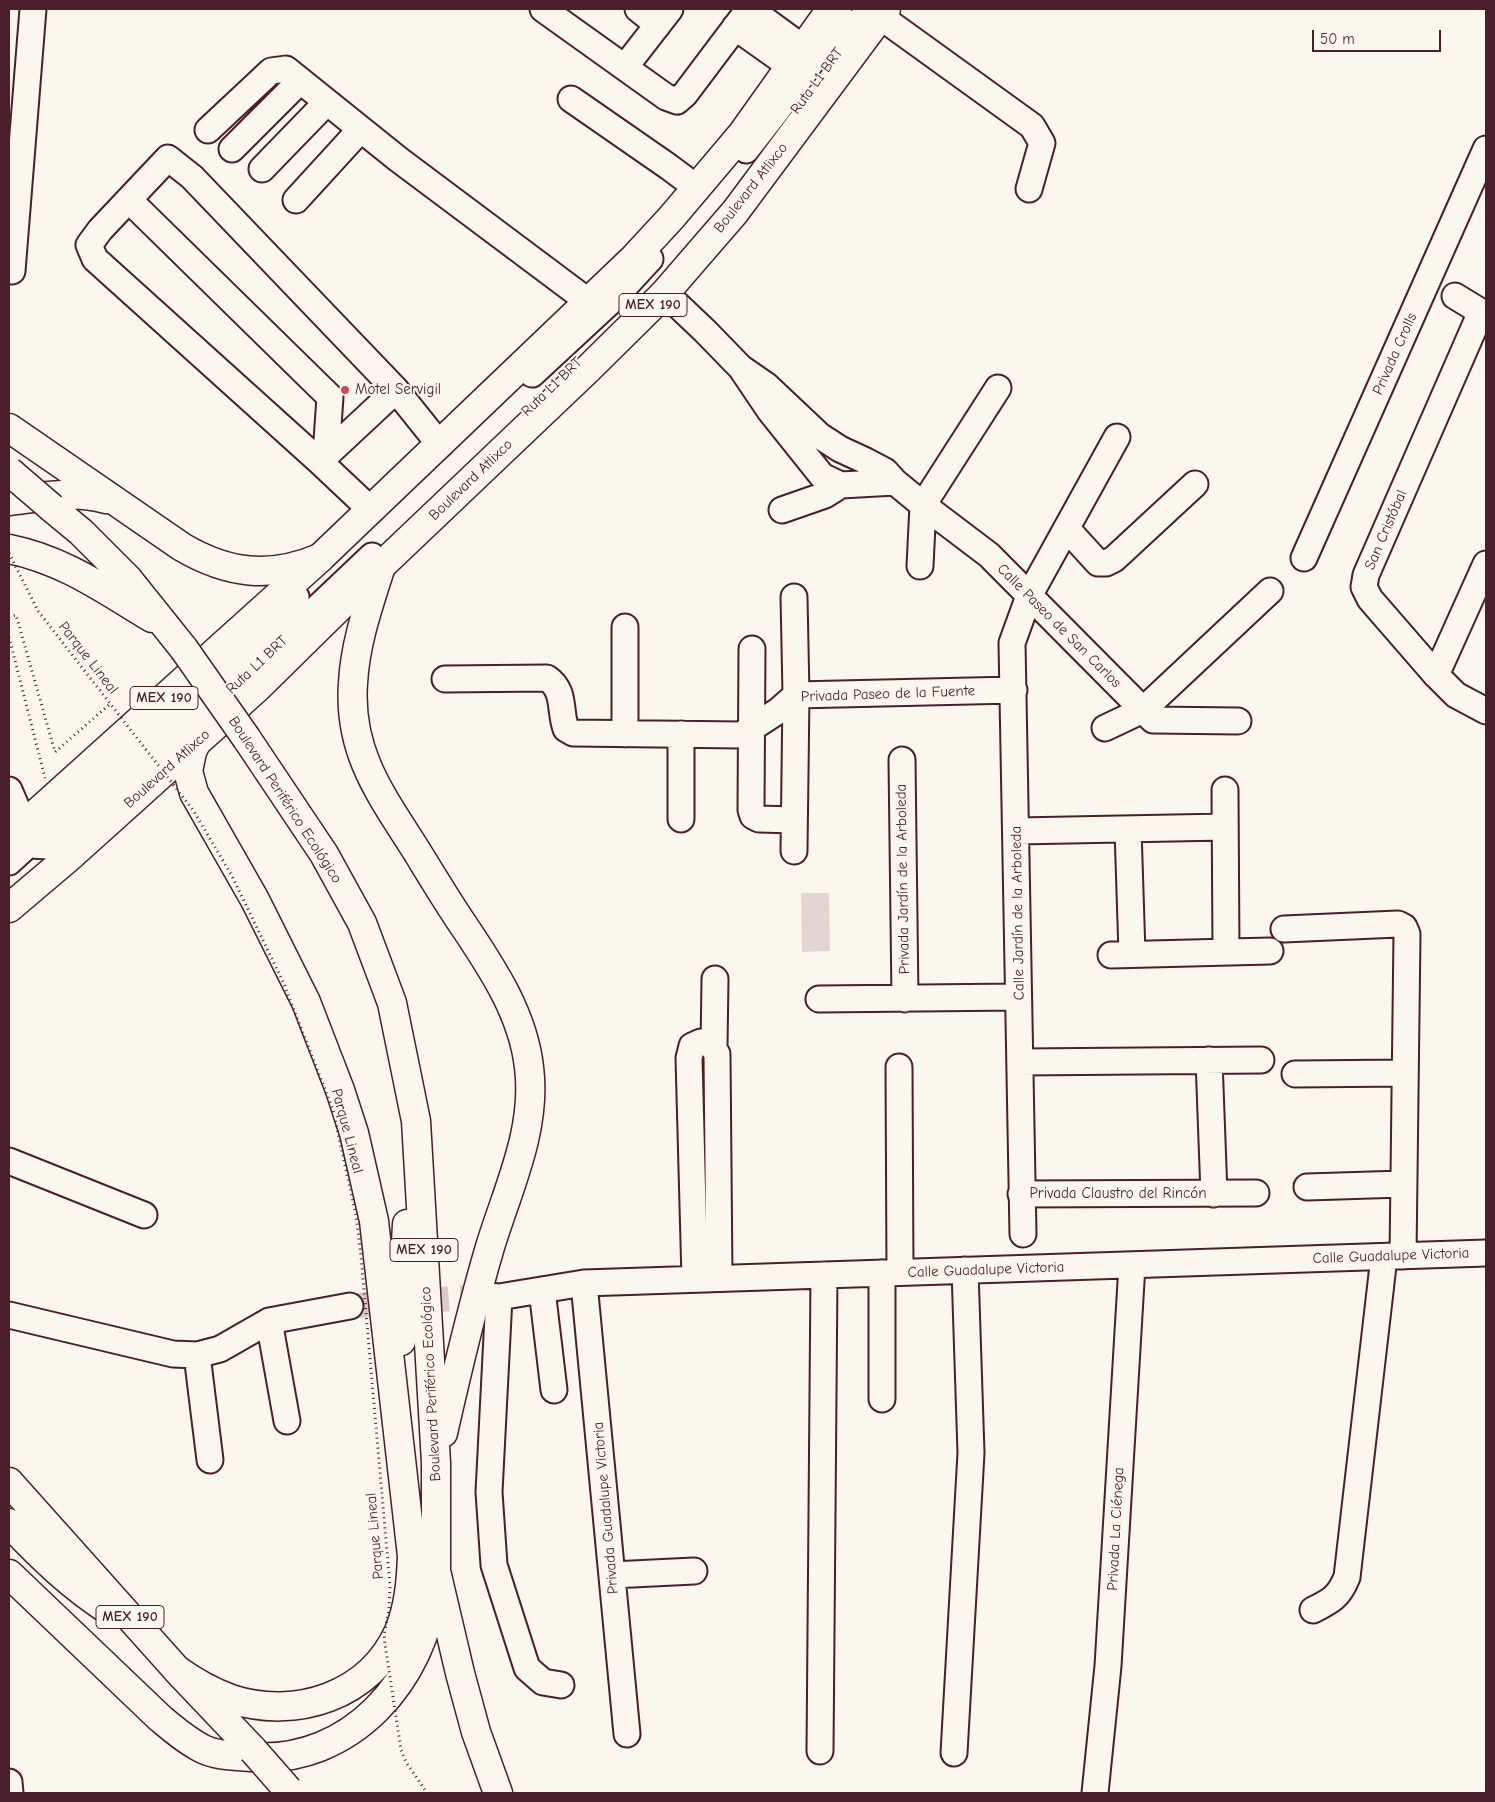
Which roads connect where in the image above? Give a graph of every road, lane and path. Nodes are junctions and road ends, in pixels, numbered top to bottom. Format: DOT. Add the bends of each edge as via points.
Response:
graph roads {
  1 [pos="33,9"];
  2 [pos="543,9"];
  3 [pos="638,9"];
  4 [pos="831,9"];
  5 [pos="849,9"];
  6 [pos="878,11"];
  7 [pos="745,15"];
  8 [pos="664,17"];
  9 [pos="797,57"];
  10 [pos="625,67"];
  11 [pos="300,81"];
  12 [pos="571,99"];
  13 [pos="327,102"];
  14 [pos="208,130"];
  15 [pos="360,130"];
  16 [pos="232,149"];
  17 [pos="1486,149"];
  18 [pos="262,169"];
  19 [pos="697,188"];
  20 [pos="1029,189"];
  21 [pos="1477,195"];
  22 [pos="129,200"];
  23 [pos="296,200"];
  24 [pos="12,271"];
  25 [pos="665,293"];
  26 [pos="1455,296"];
  27 [pos="589,302"];
  28 [pos="1484,314"];
  29 [pos="741,368"];
  30 [pos="998,388"];
  31 [pos="396,390"];
  32 [pos="9,428"];
  33 [pos="1117,437"];
  34 [pos="440,445"];
  35 [pos="323,458"];
  36 [pos="9,471"];
  37 [pos="895,482"];
  38 [pos="1195,484"];
  39 [pos="841,485"];
  40 [pos="112,500"];
  41 [pos="9,501"];
  42 [pos="923,505"];
  43 [pos="371,510"];
  44 [pos="782,510"];
  45 [pos="1067,529"];
  46 [pos="9,551"];
  47 [pos="320,558"];
  48 [pos="1304,558"];
  49 [pos="1486,564"];
  50 [pos="381,566"];
  51 [pos="920,566"];
  52 [pos="1270,591"];
  53 [pos="1029,596"];
  54 [pos="794,597"];
  55 [pos="9,617"];
  56 [pos="166,626"];
  57 [pos="625,626"];
  58 [pos="9,637"];
  59 [pos="752,649"];
  60 [pos="1436,675"];
  61 [pos="445,679"];
  62 [pos="1014,690"];
  63 [pos="796,695"];
  64 [pos="110,704"];
  65 [pos="1143,710"];
  66 [pos="1486,711"];
  67 [pos="1238,720"];
  68 [pos="752,728"];
  69 [pos="1105,728"];
  70 [pos="625,734"];
  71 [pos="681,734"];
  72 [pos="196,743"];
  73 [pos="902,760"];
  74 [pos="9,790"];
  75 [pos="1225,790"];
  76 [pos="59,793"];
  77 [pos="681,819"];
  78 [pos="794,820"];
  79 [pos="1225,827"];
  80 [pos="1128,829"];
  81 [pos="1017,831"];
  82 [pos="16,837"];
  83 [pos="794,852"];
  84 [pos="9,862"];
  85 [pos="9,908"];
  86 [pos="1284,929"];
  87 [pos="1270,951"];
  88 [pos="1226,952"];
  89 [pos="715,979"];
  90 [pos="1018,997"];
  91 [pos="818,999"];
  92 [pos="905,999"];
  93 [pos="1209,1060"];
  94 [pos="1261,1060"];
  95 [pos="1020,1062"];
  96 [pos="899,1067"];
  97 [pos="1405,1073"];
  98 [pos="1295,1074"];
  99 [pos="416,1122"];
  100 [pos="9,1160"];
  101 [pos="1404,1184"];
  102 [pos="1307,1187"];
  103 [pos="1256,1193"];
  104 [pos="1021,1194"];
  105 [pos="1214,1194"];
  106 [pos="144,1215"];
  107 [pos="1023,1234"];
  108 [pos="1486,1253"];
  109 [pos="1393,1256"];
  110 [pos="1132,1265"];
  111 [pos="965,1270"];
  112 [pos="891,1273"];
  113 [pos="824,1275"];
  114 [pos="707,1279"];
  115 [pos="584,1283"];
  116 [pos="542,1290"];
  117 [pos="350,1306"];
  118 [pos="9,1315"];
  119 [pos="269,1321"];
  120 [pos="197,1355"];
  121 [pos="554,1390"];
  122 [pos="882,1400"];
  123 [pos="396,1407"];
  124 [pos="287,1421"];
  125 [pos="210,1460"];
  126 [pos="436,1463"];
  127 [pos="9,1482"];
  128 [pos="9,1523"];
  129 [pos="694,1571"];
  130 [pos="436,1572"];
  131 [pos="9,1574"];
  132 [pos="612,1575"];
  133 [pos="1313,1610"];
  134 [pos="142,1630"];
  135 [pos="177,1670"];
  136 [pos="561,1685"];
  137 [pos="627,1734"];
  138 [pos="820,1751"];
  139 [pos="954,1752"];
  140 [pos="9,1782"];
  141 [pos="290,1792"];
  142 [pos="10,1793"];
  143 [pos="427,1793"];
  144 [pos="498,1793"];
  145 [pos="1095,1793"];
  1 -- 24 [label="street"];
  2 -- 10 [label="street"];
  3 -- 8 [label="street"];
  4 -- 9 [label="main road, MEX 190"];
  5 -- 82 [label="street, Ruta L1 BRT" via="743,153 614,298 238,652"];
  6 -- 20 [label="street" via="1032,126 1042,143"];
  6 -- 25 [label="main road, Boulevard Atlixco / MEX 190" via="735,212"];
  6 -- 82 [label="street, Ruta L1 BRT" via="733,192 645,296 605,336 179,739 69,837 50,846"];
  7 -- 9 [label="street"];
  7 -- 10 [label="street" via="677,101 666,97"];
  8 -- 10 [label="street"];
  9 -- 19 [label="main road, MEX 190" via="742,134"];
  11 -- 13 [label="street"];
  11 -- 14 [label="street" via="286,69 271,70"];
  11 -- 16 [label="street"];
  12 -- 19 [label="street"];
  13 -- 15 [label="street"];
  13 -- 18 [label="street"];
  15 -- 23 [label="street"];
  15 -- 27 [label="street"];
  17 -- 21 [label="street, Privada Crolls"];
  19 -- 27 [label="main road, MEX 190"];
  21 -- 48 [label="street, Privada Crolls"];
  22 -- 31 [label="street" via="168,158 192,177"];
  22 -- 35 [label="street" via="330,397"];
  22 -- 35 [label="street" via="89,245 95,259"];
  25 -- 29 [label="street, Calle Paseo de San Carlos"];
  25 -- 50 [label="main road, Boulevard Atlixco / MEX 190"];
  26 -- 28 [label="street"];
  27 -- 34 [label="main road, MEX 190"];
  28 -- 60 [label="street, San Cristóbal" via="1366,575 1364,586 1370,599"];
  29 -- 37 [label="street, Calle Paseo de San Carlos" via="767,386 820,436 885,471"];
  29 -- 39 [label="street, Calle Paseo de San Carlos" via="815,468 822,476"];
  30 -- 42 [label="street"];
  31 -- 34 [label="street"];
  31 -- 35 [label="street"];
  32 -- 40 [label="main road"];
  33 -- 45 [label="street, Calle Jardín de la Arboleda"];
  34 -- 43 [label="main road, MEX 190"];
  35 -- 43 [label="street"];
  36 -- 56 [label="main road, Boulevard Periférico Ecológico, bridge" via="116,566"];
  37 -- 39 [label="street"];
  37 -- 42 [label="street, Calle Paseo de San Carlos"];
  38 -- 45 [label="street" via="1106,563 1098,563"];
  39 -- 44 [label="street" via="824,496"];
  40 -- 41 [label="main road" via="64,494"];
  40 -- 47 [label="main road" via="182,547 208,561 236,570 284,570"];
  42 -- 51 [label="street"];
  42 -- 53 [label="street, Calle Paseo de San Carlos" via="989,555"];
  43 -- 47 [label="main road, MEX 190"];
  45 -- 53 [label="street, Calle Jardín de la Arboleda"];
  46 -- 56 [label="main road" via="29,553 76,572"];
  46 -- 64 [label="path, Parque Lineal, bridge" via="38,611"];
  47 -- 76 [label="main road, MEX 190"];
  49 -- 60 [label="street"];
  50 -- 72 [label="main road, Boulevard Atlixco / MEX 190"];
  50 -- 126 [label="main road" via="354,666 353,711 357,738 376,787 481,950 509,1000 526,1047 531,1088 522,1150 489,1250"];
  52 -- 65 [label="street"];
  53 -- 62 [label="street, Calle Jardín de la Arboleda" via="1012,643"];
  53 -- 65 [label="street, Calle Paseo de San Carlos"];
  54 -- 63 [label="street"];
  55 -- 64 [label="path" via="16,615 55,752"];
  56 -- 99 [label="main road, Boulevard Periférico Ecológico / MEX 190, bridge" via="324,854 362,923 392,1003"];
  57 -- 70 [label="street"];
  58 -- 76 [label="path" via="46,778"];
  59 -- 68 [label="street"];
  60 -- 66 [label="street, San Cristóbal" via="1456,695"];
  61 -- 70 [label="street, Privada Paseo de la Fuente" via="547,678 560,694 566,730 573,733"];
  62 -- 63 [label="street, Privada Paseo de la Fuente"];
  62 -- 81 [label="street, Calle Jardín de la Arboleda"];
  63 -- 68 [label="street, Privada Paseo de la Fuente"];
  63 -- 78 [label="street"];
  64 -- 143 [label="path, Parque Lineal, bridge" via="192,810 232,876 283,982 332,1110 356,1215 361,1256 390,1586 385,1644 401,1750"];
  65 -- 67 [label="street, Calle Paseo de San Carlos" via="1153,720"];
  65 -- 69 [label="street"];
  68 -- 71 [label="street, Privada Paseo de la Fuente" via="740,735"];
  68 -- 78 [label="street" via="754,816"];
  70 -- 71 [label="street, Privada Paseo de la Fuente"];
  71 -- 77 [label="street"];
  72 -- 85 [label="main road, Boulevard Atlixco / MEX 190"];
  72 -- 123 [label="main road" via="189,761 191,786 255,900 306,1002 354,1134 374,1221"];
  73 -- 92 [label="street, Privada Jardín de la Arboleda"];
  74 -- 82 [label="street"];
  75 -- 79 [label="street"];
  76 -- 82 [label="main road, MEX 190"];
  78 -- 83 [label="street"];
  79 -- 80 [label="street"];
  79 -- 88 [label="street"];
  80 -- 81 [label="street"];
  80 -- 88 [label="street" via="1122,955"];
  81 -- 90 [label="street, Calle Jardín de la Arboleda"];
  82 -- 84 [label="street, Ruta L1 BRT"];
  86 -- 97 [label="street" via="1398,924 1404,927 1407,934"];
  87 -- 88 [label="street"];
  89 -- 114 [label="street" via="714,1047 701,1042 696,1044 692,1046 689,1058"];
  90 -- 92 [label="street"];
  90 -- 95 [label="street, Calle Jardín de la Arboleda"];
  91 -- 92 [label="street"];
  93 -- 94 [label="street"];
  93 -- 95 [label="street"];
  93 -- 105 [label="street, Privada Claustro del Rincón"];
  95 -- 104 [label="street, Calle Jardín de la Arboleda"];
  96 -- 112 [label="street"];
  97 -- 98 [label="street"];
  97 -- 101 [label="street"];
  99 -- 123 [label="main road" via="409,1184"];
  99 -- 126 [label="main road, Boulevard Periférico Ecológico / MEX 190"];
  100 -- 106 [label="street"];
  101 -- 102 [label="street"];
  101 -- 109 [label="street"];
  103 -- 105 [label="street, Privada Claustro del Rincón"];
  104 -- 105 [label="street, Privada Claustro del Rincón"];
  104 -- 107 [label="street, Calle Jardín de la Arboleda"];
  108 -- 109 [label="street, Calle Guadalupe Victoria"];
  109 -- 110 [label="street, Calle Guadalupe Victoria"];
  109 -- 133 [label="street" via="1347,1577 1333,1599"];
  110 -- 111 [label="street, Calle Guadalupe Victoria"];
  110 -- 145 [label="street, Privada La Ciénega" via="1108,1666"];
  111 -- 112 [label="street, Calle Guadalupe Victoria"];
  111 -- 139 [label="street" via="971,1453"];
  112 -- 113 [label="street, Calle Guadalupe Victoria"];
  112 -- 122 [label="street"];
  113 -- 114 [label="street, Calle Guadalupe Victoria"];
  113 -- 138 [label="street"];
  114 -- 115 [label="street, Calle Guadalupe Victoria"];
  115 -- 116 [label="street, Calle Guadalupe Victoria"];
  115 -- 132 [label="street, Privada Guadalupe Victoria"];
  116 -- 121 [label="street"];
  116 -- 136 [label="street, Calle Guadalupe Victoria" via="493,1297 489,1492 494,1565 527,1668 543,1682"];
  117 -- 119 [label="street"];
  118 -- 120 [label="street" via="172,1354"];
  119 -- 120 [label="street" via="220,1349"];
  119 -- 124 [label="street"];
  120 -- 125 [label="street"];
  123 -- 135 [label="main road" via="412,1563 404,1616 392,1645 383,1657 362,1678 337,1694 323,1700 287,1706 231,1699 212,1692"];
  126 -- 130 [label="main road, Boulevard Periférico Ecológico / MEX 190"];
  127 -- 134 [label="main road, MEX 190"];
  128 -- 134 [label="main road" via="72,1585"];
  129 -- 132 [label="street"];
  130 -- 131 [label="main road" via="424,1636 408,1668 382,1704 352,1729 314,1750 296,1756 268,1758 204,1750 184,1737"];
  130 -- 144 [label="main road, Boulevard Periférico Ecológico / MEX 190" via="476,1732"];
  132 -- 137 [label="street, Privada Guadalupe Victoria"];
  134 -- 135 [label="main road, MEX 190"];
  135 -- 141 [label="main road, MEX 190, bridge"];
  140 -- 142 [label="street"];
}
